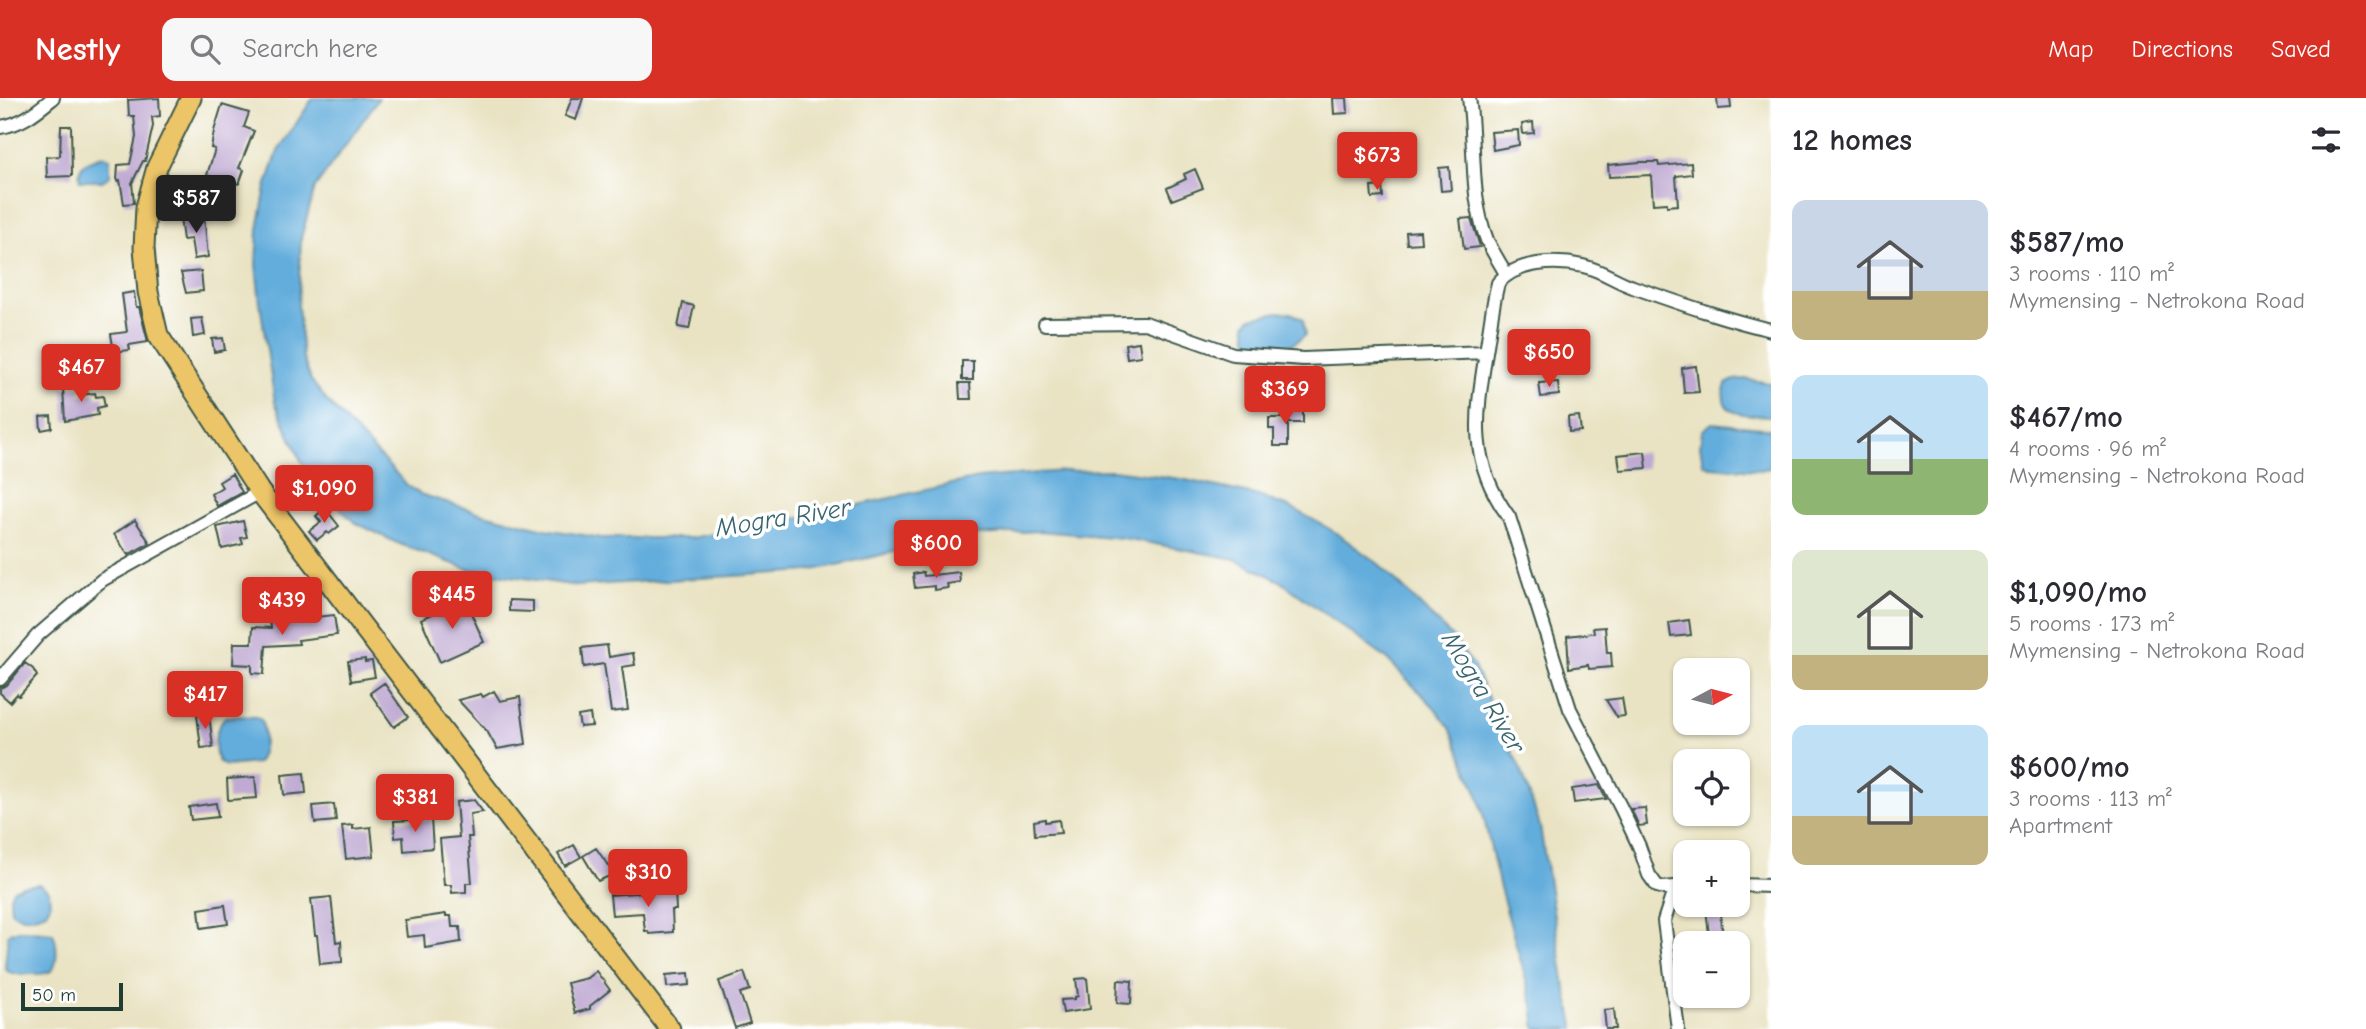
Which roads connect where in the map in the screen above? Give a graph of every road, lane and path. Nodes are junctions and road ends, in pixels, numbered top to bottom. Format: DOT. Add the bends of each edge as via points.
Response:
graph roads {
  1 [pos="53,98"];
  2 [pos="191,98"];
  3 [pos="1469,98"];
  4 [pos="0,127"];
  5 [pos="1506,274"];
  6 [pos="1045,324"];
  7 [pos="1771,330"];
  8 [pos="1486,352"];
  9 [pos="260,492"];
  10 [pos="0,679"];
  11 [pos="1750,885"];
  12 [pos="1673,886"];
  13 [pos="1771,886"];
  14 [pos="1673,901"];
  15 [pos="670,1029"];
  16 [pos="1678,1029"];
  1 -- 4 [label="street" via="32,116"];
  2 -- 9 [label="main road" via="157,167 146,207 148,292 158,335"];
  3 -- 5 [label="street" via="1477,205 1487,240"];
  5 -- 7 [label="street" via="1537,265 1583,266 1723,318"];
  5 -- 8 [label="street" via="1494,297"];
  6 -- 8 [label="street" via="1145,323 1233,354 1303,359"];
  8 -- 12 [label="street" via="1477,421 1482,466 1509,517 1570,709 1621,808 1649,875 1657,886"];
  9 -- 10 [label="street" via="102,580 38,635"];
  9 -- 15 [label="main road"];
  11 -- 13 [label="street"];
  14 -- 16 [label="street" via="1664,920"];
}
